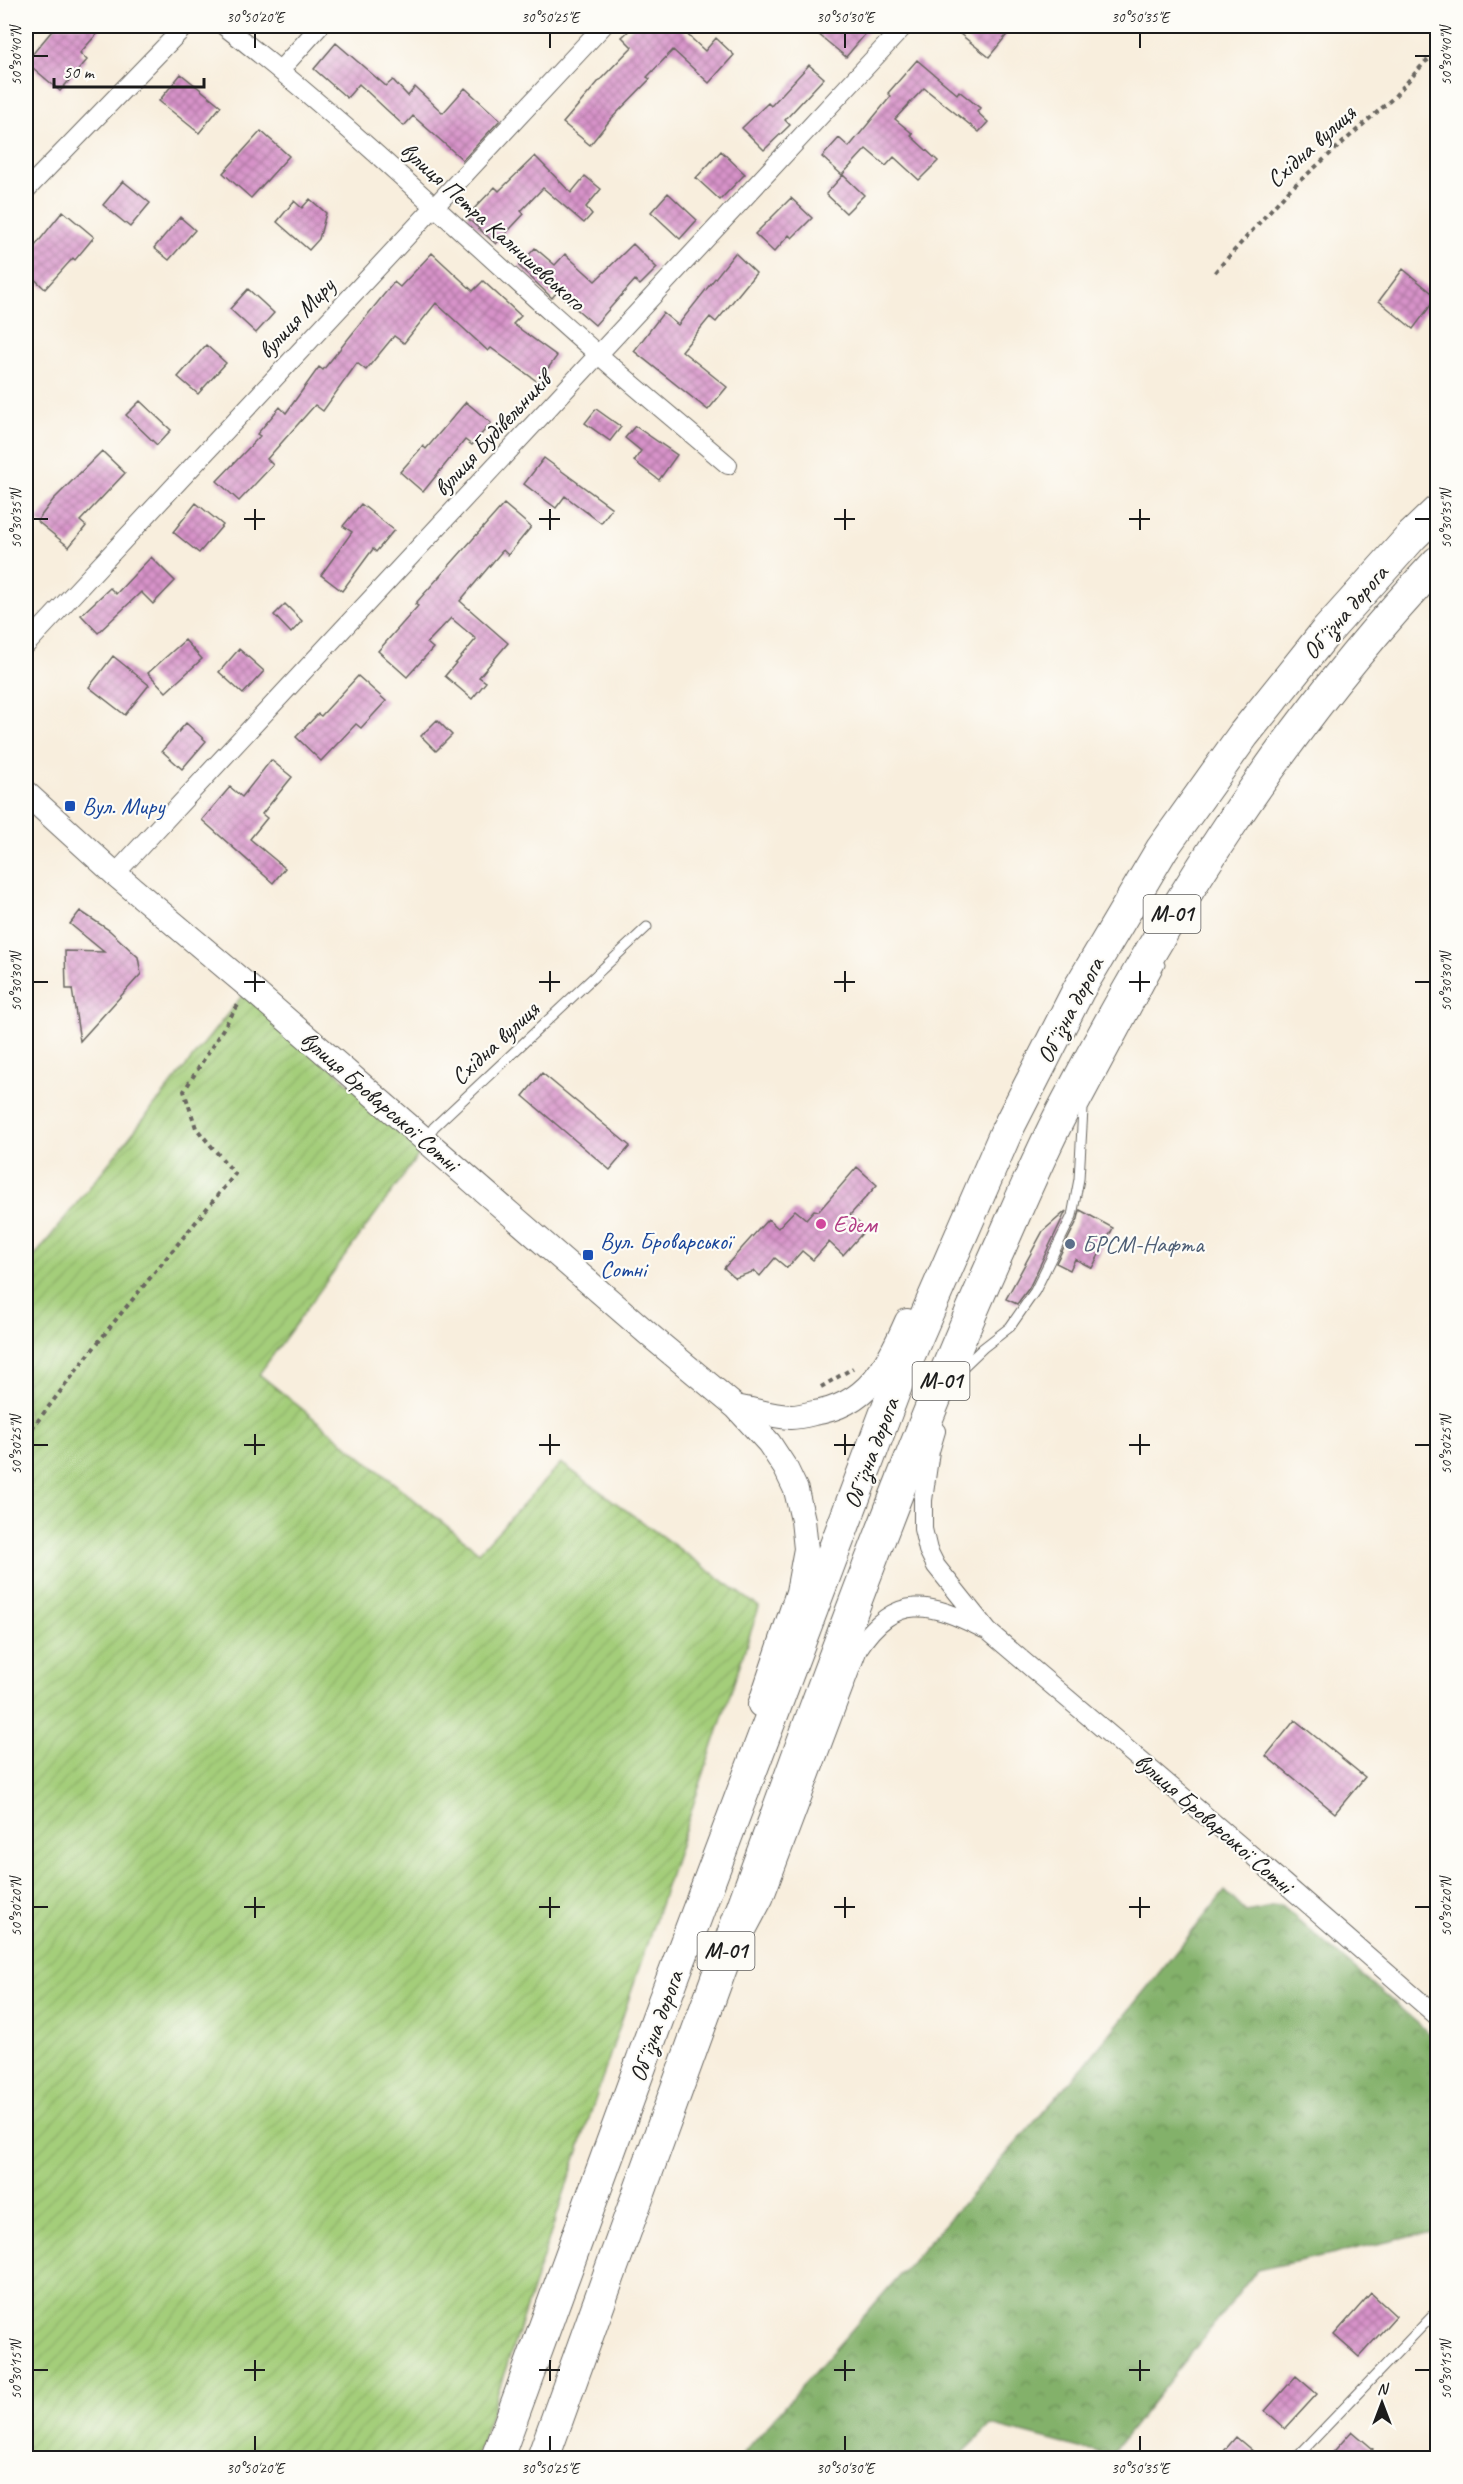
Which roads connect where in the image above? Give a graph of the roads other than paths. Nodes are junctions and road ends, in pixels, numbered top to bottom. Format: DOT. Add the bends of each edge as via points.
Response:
graph roads {
  1 [pos="185,26"];
  2 [pos="225,26"];
  3 [pos="320,26"];
  4 [pos="603,26"];
  5 [pos="904,26"];
  6 [pos="281,69"];
  7 [pos="26,190"];
  8 [pos="435,204"];
  9 [pos="599,355"];
  10 [pos="728,465"];
  11 [pos="1437,511"];
  12 [pos="1437,562"];
  13 [pos="26,645"];
  14 [pos="26,793"];
  15 [pos="1197,872"];
  16 [pos="115,874"];
  17 [pos="647,927"];
  18 [pos="1171,937"];
  19 [pos="1162,959"];
  20 [pos="1079,989"];
  21 [pos="425,1140"];
  22 [pos="968,1318"];
  23 [pos="957,1373"];
  24 [pos="736,1407"];
  25 [pos="916,1446"];
  26 [pos="988,1631"];
  27 [pos="664,2001"];
  28 [pos="702,2016"];
  29 [pos="1437,2017"];
  30 [pos="1437,2310"];
  31 [pos="497,2458"];
  32 [pos="543,2458"];
  33 [pos="1296,2458"];
  1 -- 7 [label="street"];
  2 -- 6 [label="street, вулиця Петра Калнишевського"];
  3 -- 6 [label="street"];
  4 -- 8 [label="street, вулиця Миру"];
  5 -- 9 [label="street, вулиця Будівельників"];
  6 -- 8 [label="street, вулиця Петра Калнишевського"];
  8 -- 9 [label="street, вулиця Петра Калнишевського"];
  8 -- 13 [label="street, вулиця Миру"];
  9 -- 10 [label="street, вулиця Петра Калнишевського"];
  9 -- 16 [label="street, вулиця Будівельників"];
  11 -- 20 [label="highway, Обʼїзна дорога / М-01" via="1325,633 1244,735 1162,849"];
  12 -- 15 [label="highway, Обʼїзна дорога / М-01" via="1349,662 1277,756"];
  14 -- 16 [label="street, вулиця Броварської Сотні"];
  15 -- 18 [label="lane"];
  15 -- 22 [label="highway, Обʼїзна дорога / М-01" via="1059,1116"];
  16 -- 21 [label="street, вулиця Броварської Сотні"];
  17 -- 21 [label="lane, Східна вулиця" via="434,1127"];
  19 -- 23 [label="lane" via="1083,1109 1079,1179 1072,1216 1051,1259 1010,1327"];
  20 -- 24 [label="street" via="990,1135 894,1349 873,1384 849,1403 812,1414 792,1417"];
  20 -- 27 [label="highway, Обʼїзна дорога / М-01" via="1007,1130 899,1378"];
  21 -- 24 [label="street, вулиця Броварської Сотні"];
  22 -- 23 [label="street, вулиця Броварської Сотні"];
  22 -- 25 [label="highway, Обʼїзна дорога / М-01"];
  23 -- 25 [label="lane"];
  23 -- 26 [label="street, вулиця Броварської Сотні" via="930,1452 923,1529 936,1566"];
  24 -- 27 [label="street, вулиця Броварської Сотні" via="769,1443 786,1469 796,1490 806,1549 798,1592"];
  25 -- 28 [label="highway, Обʼїзна дорога / М-01"];
  26 -- 28 [label="street, вулиця Броварської Сотні" via="931,1607 887,1615 870,1629 858,1649 764,1899"];
  26 -- 29 [label="street, вулиця Броварської Сотні"];
  27 -- 31 [label="highway, Обʼїзна дорога / М-01"];
  28 -- 32 [label="highway, Обʼїзна дорога / М-01"];
  30 -- 33 [label="lane"];
}
